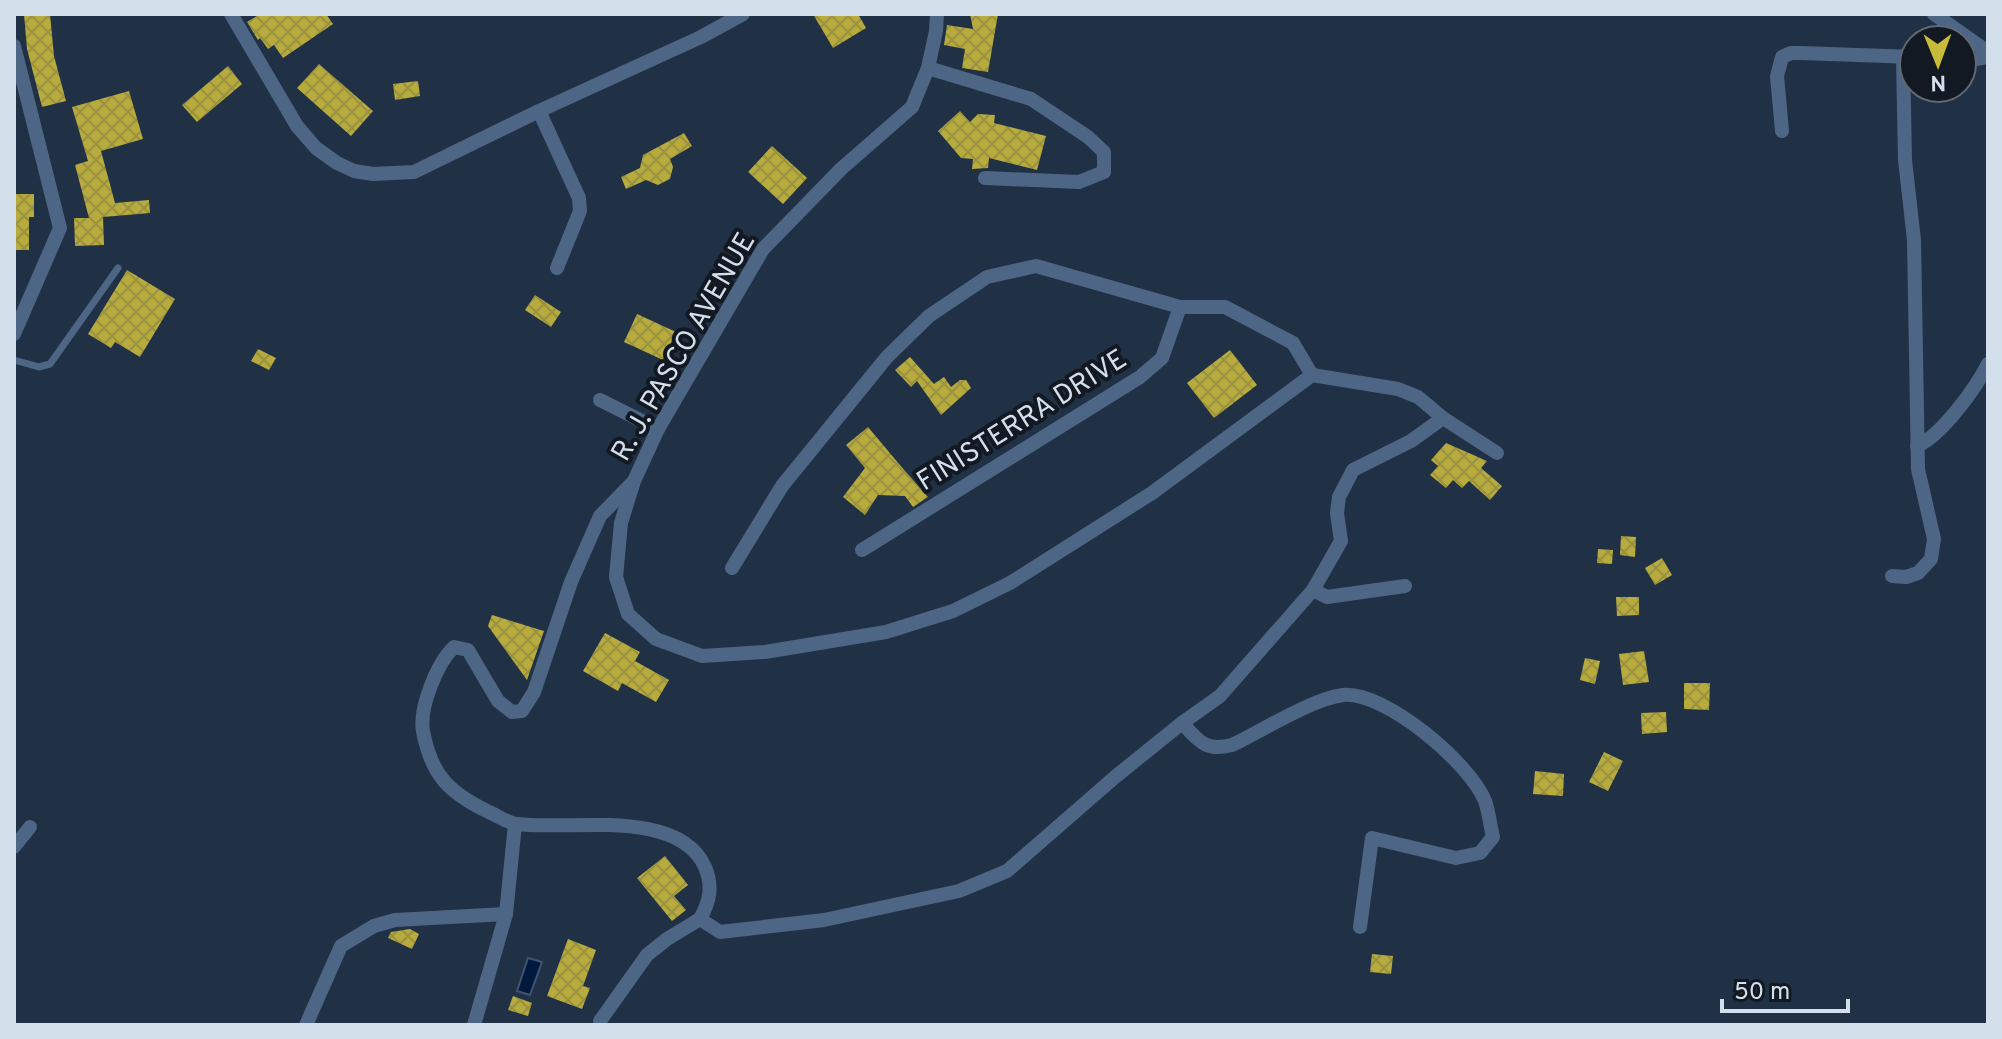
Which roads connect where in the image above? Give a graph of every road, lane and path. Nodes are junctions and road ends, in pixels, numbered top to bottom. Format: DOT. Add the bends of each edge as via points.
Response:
graph roads {
  1 [pos="231,14"];
  2 [pos="743,14"];
  3 [pos="937,14"];
  4 [pos="1934,14"];
  5 [pos="14,46"];
  6 [pos="1988,55"];
  7 [pos="1898,57"];
  8 [pos="928,68"];
  9 [pos="1907,104"];
  10 [pos="539,111"];
  11 [pos="1782,131"];
  12 [pos="985,178"];
  13 [pos="118,268"];
  14 [pos="557,268"];
  15 [pos="1180,307"];
  16 [pos="14,334"];
  17 [pos="14,360"];
  18 [pos="1988,364"];
  19 [pos="1312,375"];
  20 [pos="600,400"];
  21 [pos="1443,418"];
  22 [pos="658,429"];
  23 [pos="1917,446"];
  24 [pos="1497,453"];
  25 [pos="634,481"];
  26 [pos="862,550"];
  27 [pos="732,568"];
  28 [pos="1892,576"];
  29 [pos="1405,586"];
  30 [pos="1313,590"];
  31 [pos="1182,723"];
  32 [pos="515,824"];
  33 [pos="30,827"];
  34 [pos="14,847"];
  35 [pos="506,914"];
  36 [pos="700,919"];
  37 [pos="1360,927"];
  38 [pos="600,1021"];
  39 [pos="306,1025"];
  40 [pos="474,1025"];
  1 -- 10 [label="street" via="297,126 316,148 354,171 414,172"];
  2 -- 10 [label="street"];
  3 -- 8 [label="street, R. J. PASCO AVENUE"];
  4 -- 6 [label="street"];
  5 -- 16 [label="street" via="60,221 58,238"];
  7 -- 11 [label="street" via="1782,57 1777,76"];
  8 -- 12 [label="street" via="1031,99 1104,152 1104,172 1079,182"];
  8 -- 22 [label="street, R. J. PASCO AVENUE" via="912,107 841,169 763,249"];
  9 -- 23 [label="street"];
  10 -- 14 [label="street" via="579,198 580,211"];
  13 -- 17 [label="lane" via="50,364 39,367"];
  15 -- 19 [label="street" via="1225,307 1293,343"];
  15 -- 26 [label="street, FINISTERRA DRIVE" via="1162,358 1140,377"];
  15 -- 27 [label="street" via="1036,266 987,277 929,316 887,357 782,486"];
  18 -- 23 [label="street" via="1943,426"];
  19 -- 21 [label="street" via="1398,389 1418,397"];
  19 -- 25 [label="street, R. J. PASCO AVENUE" via="1152,493 1010,583 953,611 886,632 765,652 702,656 656,639 628,614 616,577 621,523"];
  20 -- 22 [label="street"];
  21 -- 24 [label="street"];
  21 -- 30 [label="street" via="1353,470 1339,497 1341,541"];
  22 -- 25 [label="street, R. J. PASCO AVENUE"];
  23 -- 28 [label="street" via="1934,539 1931,559 1918,573"];
  25 -- 32 [label="street" via="600,516 534,692 522,711 512,712 498,701 468,650 461,647 448,653 429,691 422,724 438,775 452,791"];
  29 -- 30 [label="street" via="1327,597"];
  30 -- 31 [label="street" via="1220,696"];
  31 -- 36 [label="street" via="1023,859 990,880 908,903 761,929 720,932"];
  31 -- 37 [label="street" via="1204,746 1220,748 1323,700 1366,697 1430,736 1466,773 1484,799 1493,837 1480,853 1456,858 1372,838"];
  32 -- 35 [label="street"];
  32 -- 36 [label="street" via="612,824 656,831 684,844 707,873 708,904"];
  33 -- 34 [label="street"];
  35 -- 39 [label="street" via="395,920 374,926 341,946"];
  35 -- 40 [label="street"];
  36 -- 38 [label="street" via="647,955"];
}
